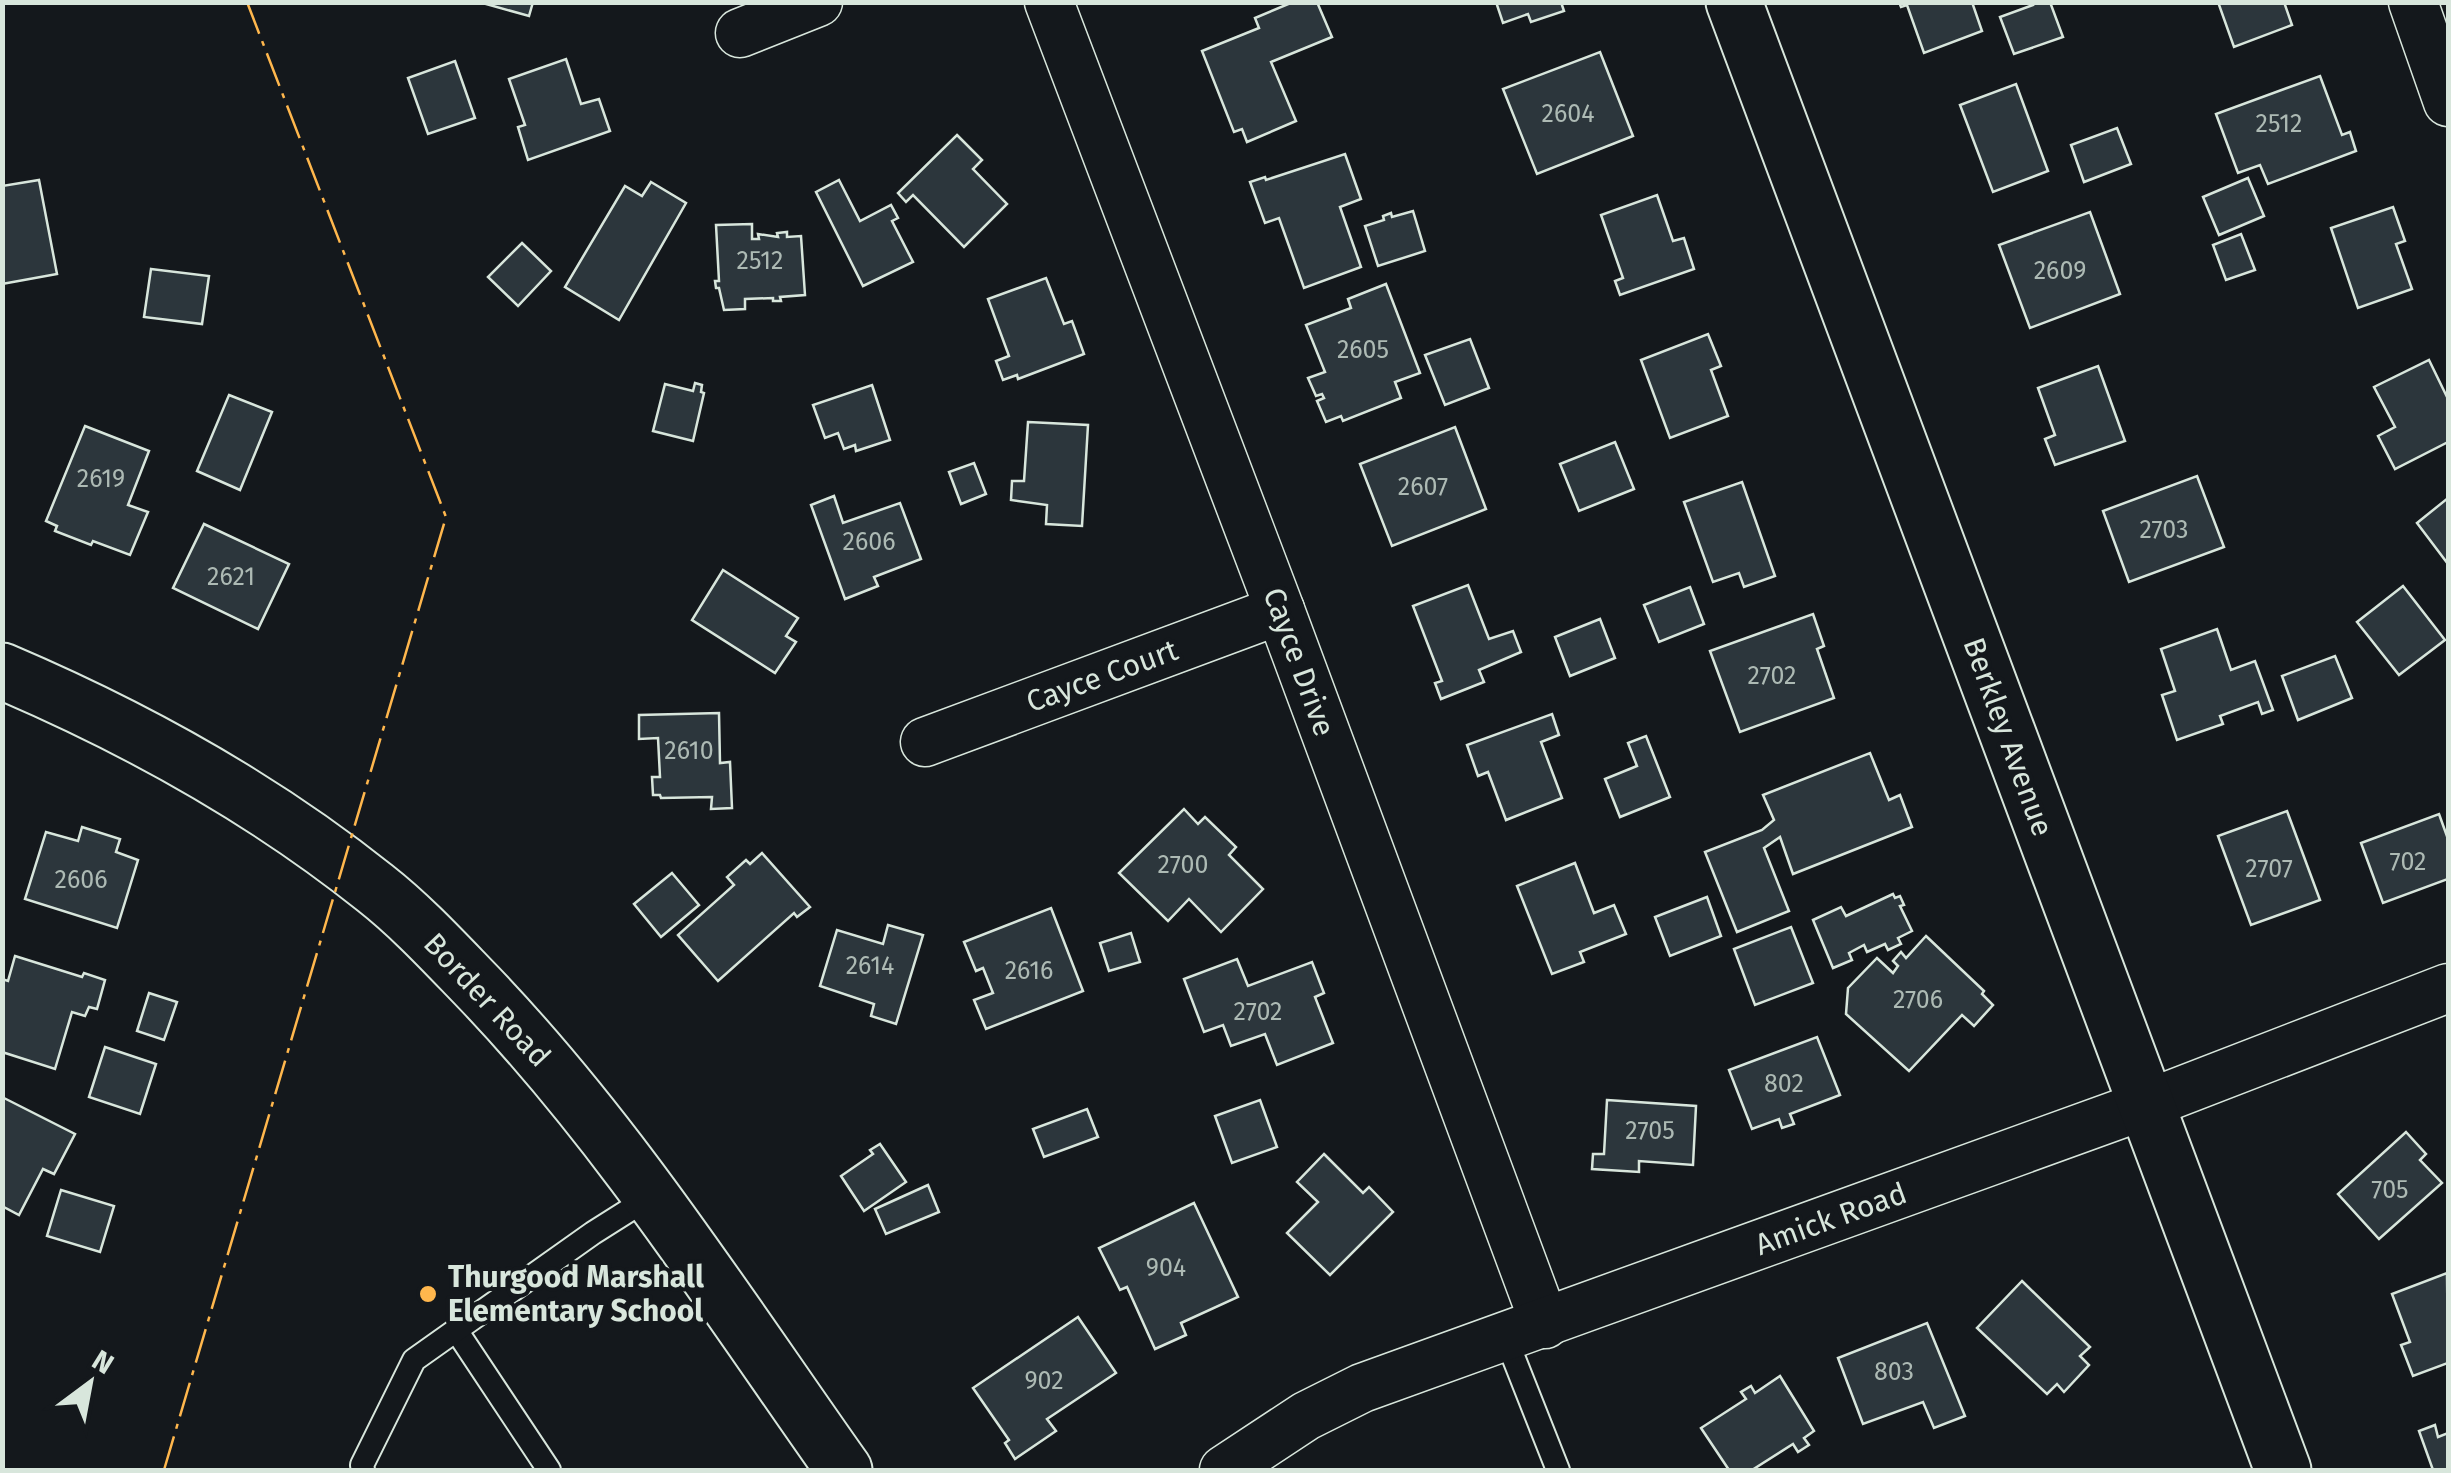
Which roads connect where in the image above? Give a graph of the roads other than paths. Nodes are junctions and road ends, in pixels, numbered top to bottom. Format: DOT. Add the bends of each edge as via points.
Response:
graph roads {
  1 [pos="818,2"];
  2 [pos="1048,2"];
  3 [pos="1734,2"];
  4 [pos="2413,2"];
  5 [pos="740,32"];
  6 [pos="2448,102"];
  7 [pos="1280,610"];
  8 [pos="2,671"];
  9 [pos="925,742"];
  10 [pos="2448,988"];
  11 [pos="2144,1105"];
  12 [pos="650,1197"];
  13 [pos="456,1330"];
  14 [pos="1525,1330"];
  15 [pos="362,1469"];
  16 [pos="549,1470"];
  17 [pos="844,1470"];
  18 [pos="1224,1470"];
  19 [pos="1558,1470"];
  20 [pos="2283,1470"];
  1 -- 5 [label="street"];
  2 -- 7 [label="street, Cayce Drive"];
  3 -- 11 [label="street, Berkley Avenue"];
  4 -- 6 [label="street"];
  7 -- 9 [label="street, Cayce Court"];
  7 -- 14 [label="street, Cayce Drive"];
  8 -- 12 [label="street, Border Road" via="90,708 224,781 378,890 506,1017"];
  10 -- 11 [label="street, Amick Road"];
  11 -- 14 [label="street, Amick Road"];
  11 -- 20 [label="street, Berkley Avenue"];
  12 -- 13 [label="lane"];
  12 -- 17 [label="street, Border Road"];
  13 -- 15 [label="lane" via="414,1360"];
  13 -- 16 [label="lane"];
  14 -- 18 [label="street, Amick Road" via="1362,1388"];
  14 -- 19 [label="lane"];
}
